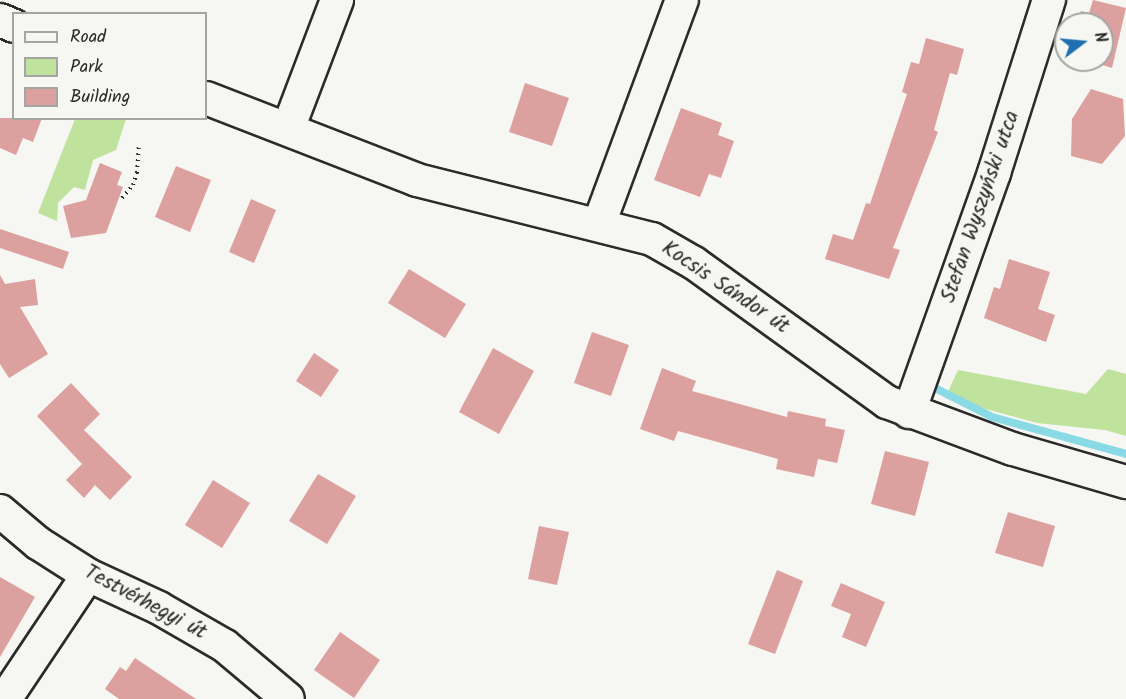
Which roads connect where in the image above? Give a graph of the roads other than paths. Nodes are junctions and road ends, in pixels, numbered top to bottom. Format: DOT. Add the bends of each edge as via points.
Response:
graph roads {
  1 [pos="338,0"];
  2 [pos="682,0"];
  3 [pos="1049,0"];
  4 [pos="207,98"];
  5 [pos="288,129"];
  6 [pos="599,224"];
  7 [pos="909,412"];
  8 [pos="1126,482"];
  9 [pos="0,511"];
  10 [pos="88,575"];
  11 [pos="5,699"];
  12 [pos="288,699"];
  1 -- 5 [label="street"];
  2 -- 6 [label="street"];
  3 -- 7 [label="street, Stefan Wyszyński utca" via="994,173"];
  4 -- 5 [label="street, Kocsis Sándor út"];
  5 -- 6 [label="street, Kocsis Sándor út" via="417,180"];
  6 -- 7 [label="street, Kocsis Sándor út" via="652,239 694,263 887,402"];
  7 -- 8 [label="street, Kocsis Sándor út" via="1013,449"];
  9 -- 10 [label="street, Testvérhegyi út" via="38,543"];
  10 -- 11 [label="street"];
  10 -- 12 [label="street, Testvérhegyi út" via="159,608 225,646"];
}
